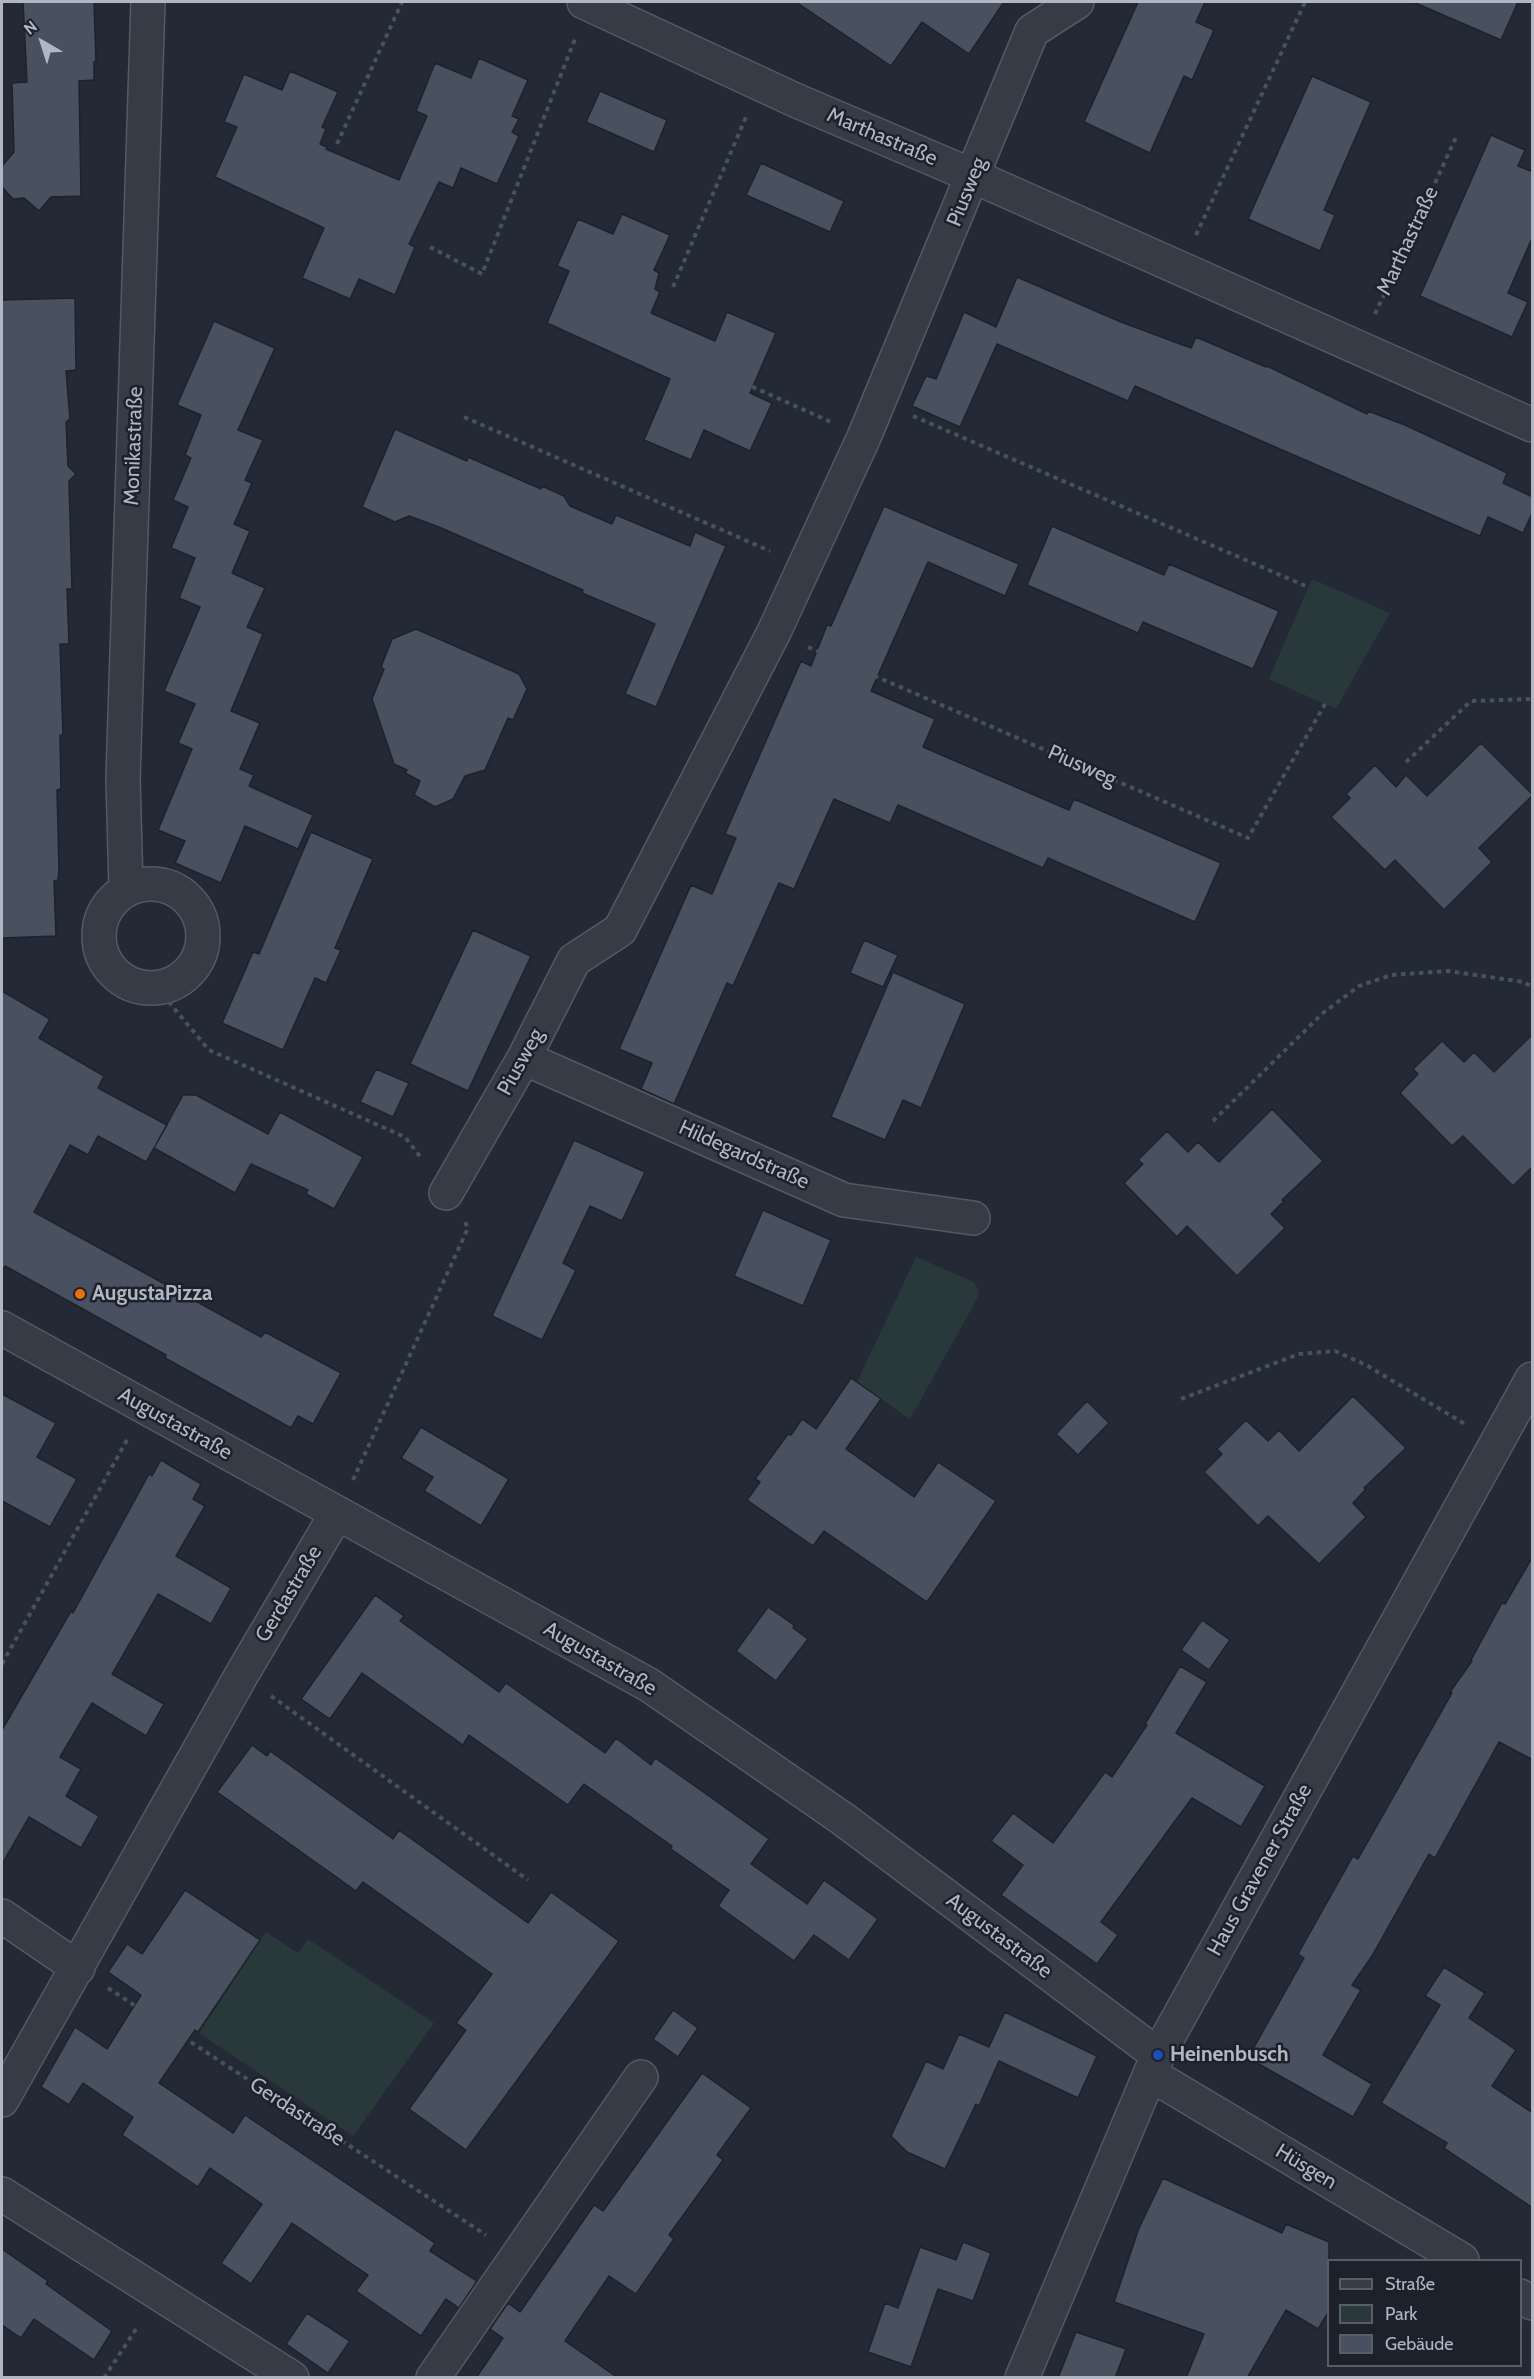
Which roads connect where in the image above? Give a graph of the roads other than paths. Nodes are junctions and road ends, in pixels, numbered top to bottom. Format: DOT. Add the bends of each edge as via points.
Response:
graph roads {
  1 [pos="148,2"];
  2 [pos="1077,2"];
  3 [pos="604,5"];
  4 [pos="974,176"];
  5 [pos="1529,414"];
  6 [pos="126,890"];
  7 [pos="524,1058"];
  8 [pos="446,1193"];
  9 [pos="973,1218"];
  10 [pos="2,1328"];
  11 [pos="1532,1381"];
  12 [pos="337,1513"];
  13 [pos="2,1916"];
  14 [pos="78,1968"];
  15 [pos="1154,2064"];
  16 [pos="641,2077"];
  17 [pos="2,2100"];
  18 [pos="2,2194"];
  19 [pos="1460,2259"];
  20 [pos="292,2378"];
  21 [pos="433,2378"];
  22 [pos="1022,2378"];
  1 -- 6 [label="street, Monikastraße" via="123,778"];
  2 -- 4 [label="street, Piusweg" via="1032,31"];
  3 -- 4 [label="street, Marthastraße" via="760,83"];
  4 -- 5 [label="street, Marthastraße" via="1360,348"];
  4 -- 7 [label="street, Piusweg" via="880,401 774,632 620,930 574,960"];
  6 -- 6 [label="street" via="158,884 174,889 198,912 203,928 197,960 187,974 173,983 141,988 126,982 104,960 99,928 113,899"];
  7 -- 8 [label="street, Piusweg"];
  7 -- 9 [label="street, Hildegardstraße" via="844,1200"];
  10 -- 12 [label="street, Augustastraße"];
  11 -- 15 [label="street, Haus Gravener Straße"];
  12 -- 14 [label="street, Gerdastraße"];
  12 -- 15 [label="street, Augustastraße" via="649,1685 843,1819"];
  13 -- 14 [label="street"];
  14 -- 17 [label="street, Gerdastraße"];
  15 -- 19 [label="street, Hüsgen"];
  15 -- 22 [label="street, Haus Gravener Straße"];
  16 -- 21 [label="street"];
  18 -- 20 [label="street"];
}
